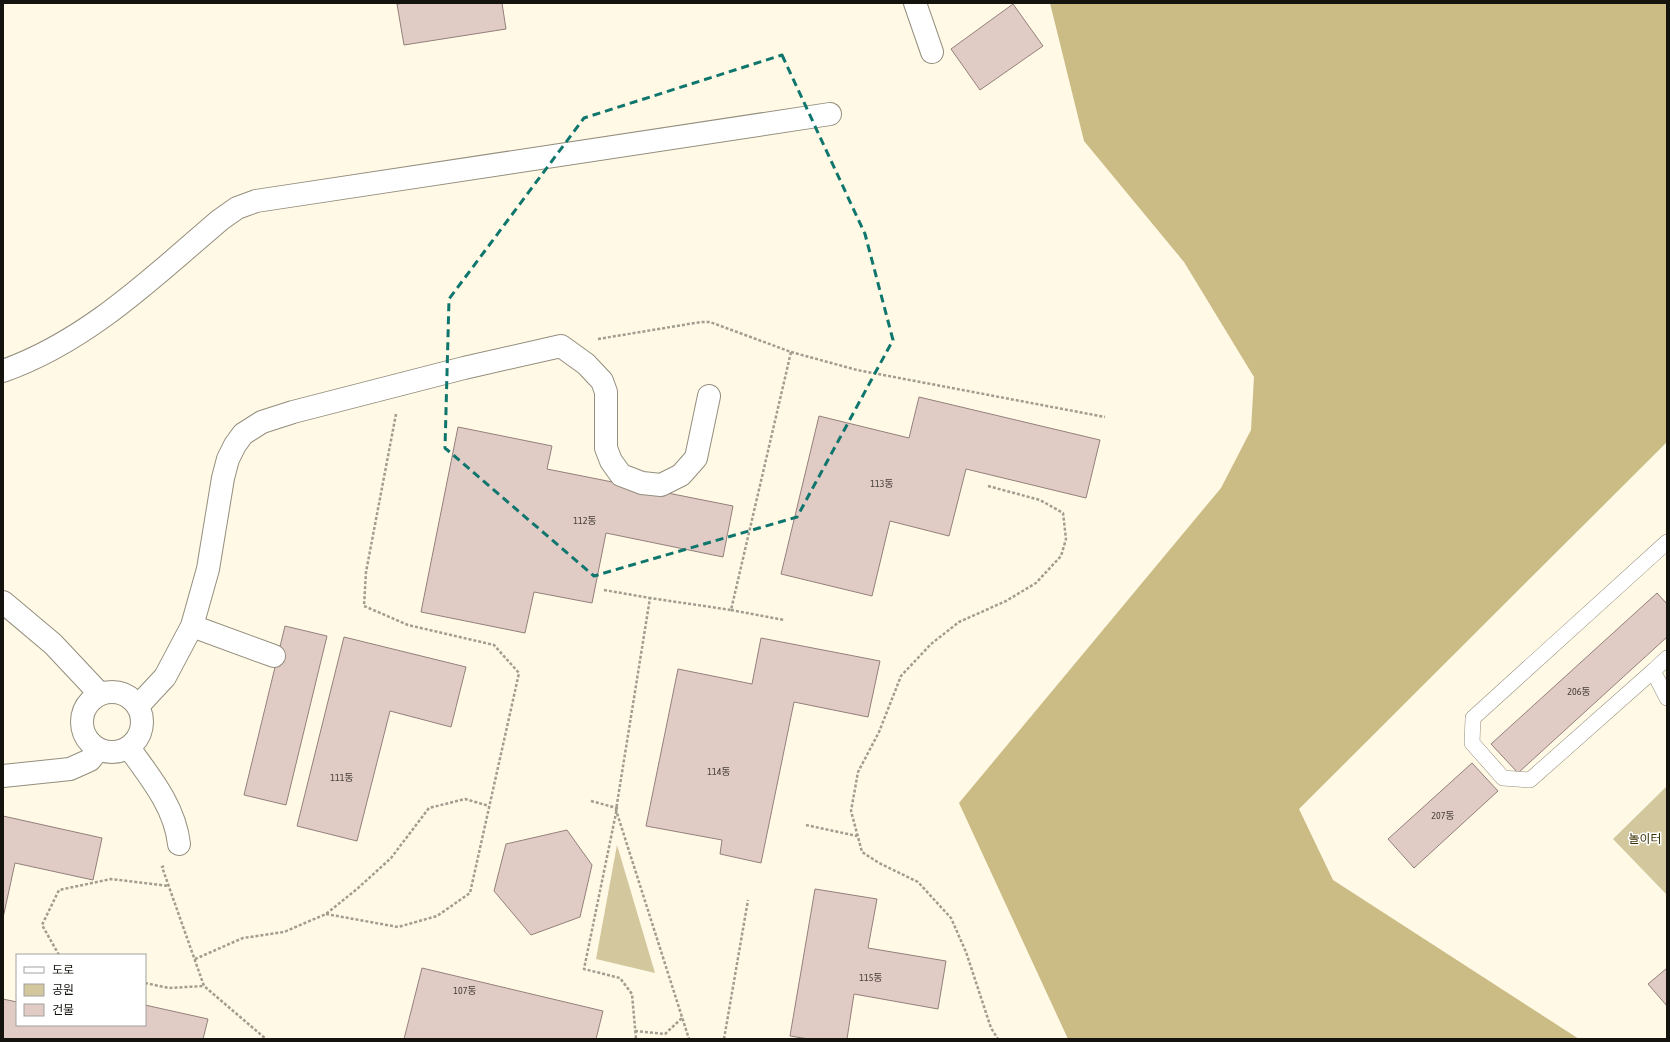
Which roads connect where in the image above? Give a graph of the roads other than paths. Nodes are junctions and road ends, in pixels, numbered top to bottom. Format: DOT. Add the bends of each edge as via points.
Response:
graph roads {
  1 [pos="915,3"];
  2 [pos="932,52"];
  3 [pos="830,114"];
  4 [pos="3,371"];
  5 [pos="709,396"];
  6 [pos="1667,542"];
  7 [pos="3,602"];
  8 [pos="192,626"];
  9 [pos="274,656"];
  10 [pos="1667,658"];
  11 [pos="1653,671"];
  12 [pos="100,694"];
  13 [pos="1667,698"];
  14 [pos="138,706"];
  15 [pos="129,748"];
  16 [pos="98,750"];
  17 [pos="3,776"];
  18 [pos="178,844"];
  1 -- 2 [label="street"];
  3 -- 4 [label="street" via="256,201 237,208 220,220 116,309 57,348"];
  5 -- 8 [label="street" via="696,458 680,475 662,485 642,483 621,475 606,448 606,392 602,381 586,364 561,346 464,368 262,422 243,434 235,445 225,472 208,569"];
  6 -- 11 [label="lane" via="1473,718 1472,743 1503,778 1530,780"];
  7 -- 12 [label="street" via="53,644"];
  8 -- 9 [label="street"];
  8 -- 14 [label="street" via="165,677"];
  10 -- 11 [label="lane"];
  11 -- 13 [label="lane"];
  12 -- 14 [label="street" via="117,692 132,699"];
  12 -- 16 [label="street" via="91,699 85,707 81,726 84,736"];
  14 -- 15 [label="street" via="142,714 140,733"];
  15 -- 16 [label="street" via="109,753"];
  15 -- 18 [label="street" via="170,809 177,828"];
  16 -- 17 [label="street" via="90,760 70,769"];
}
